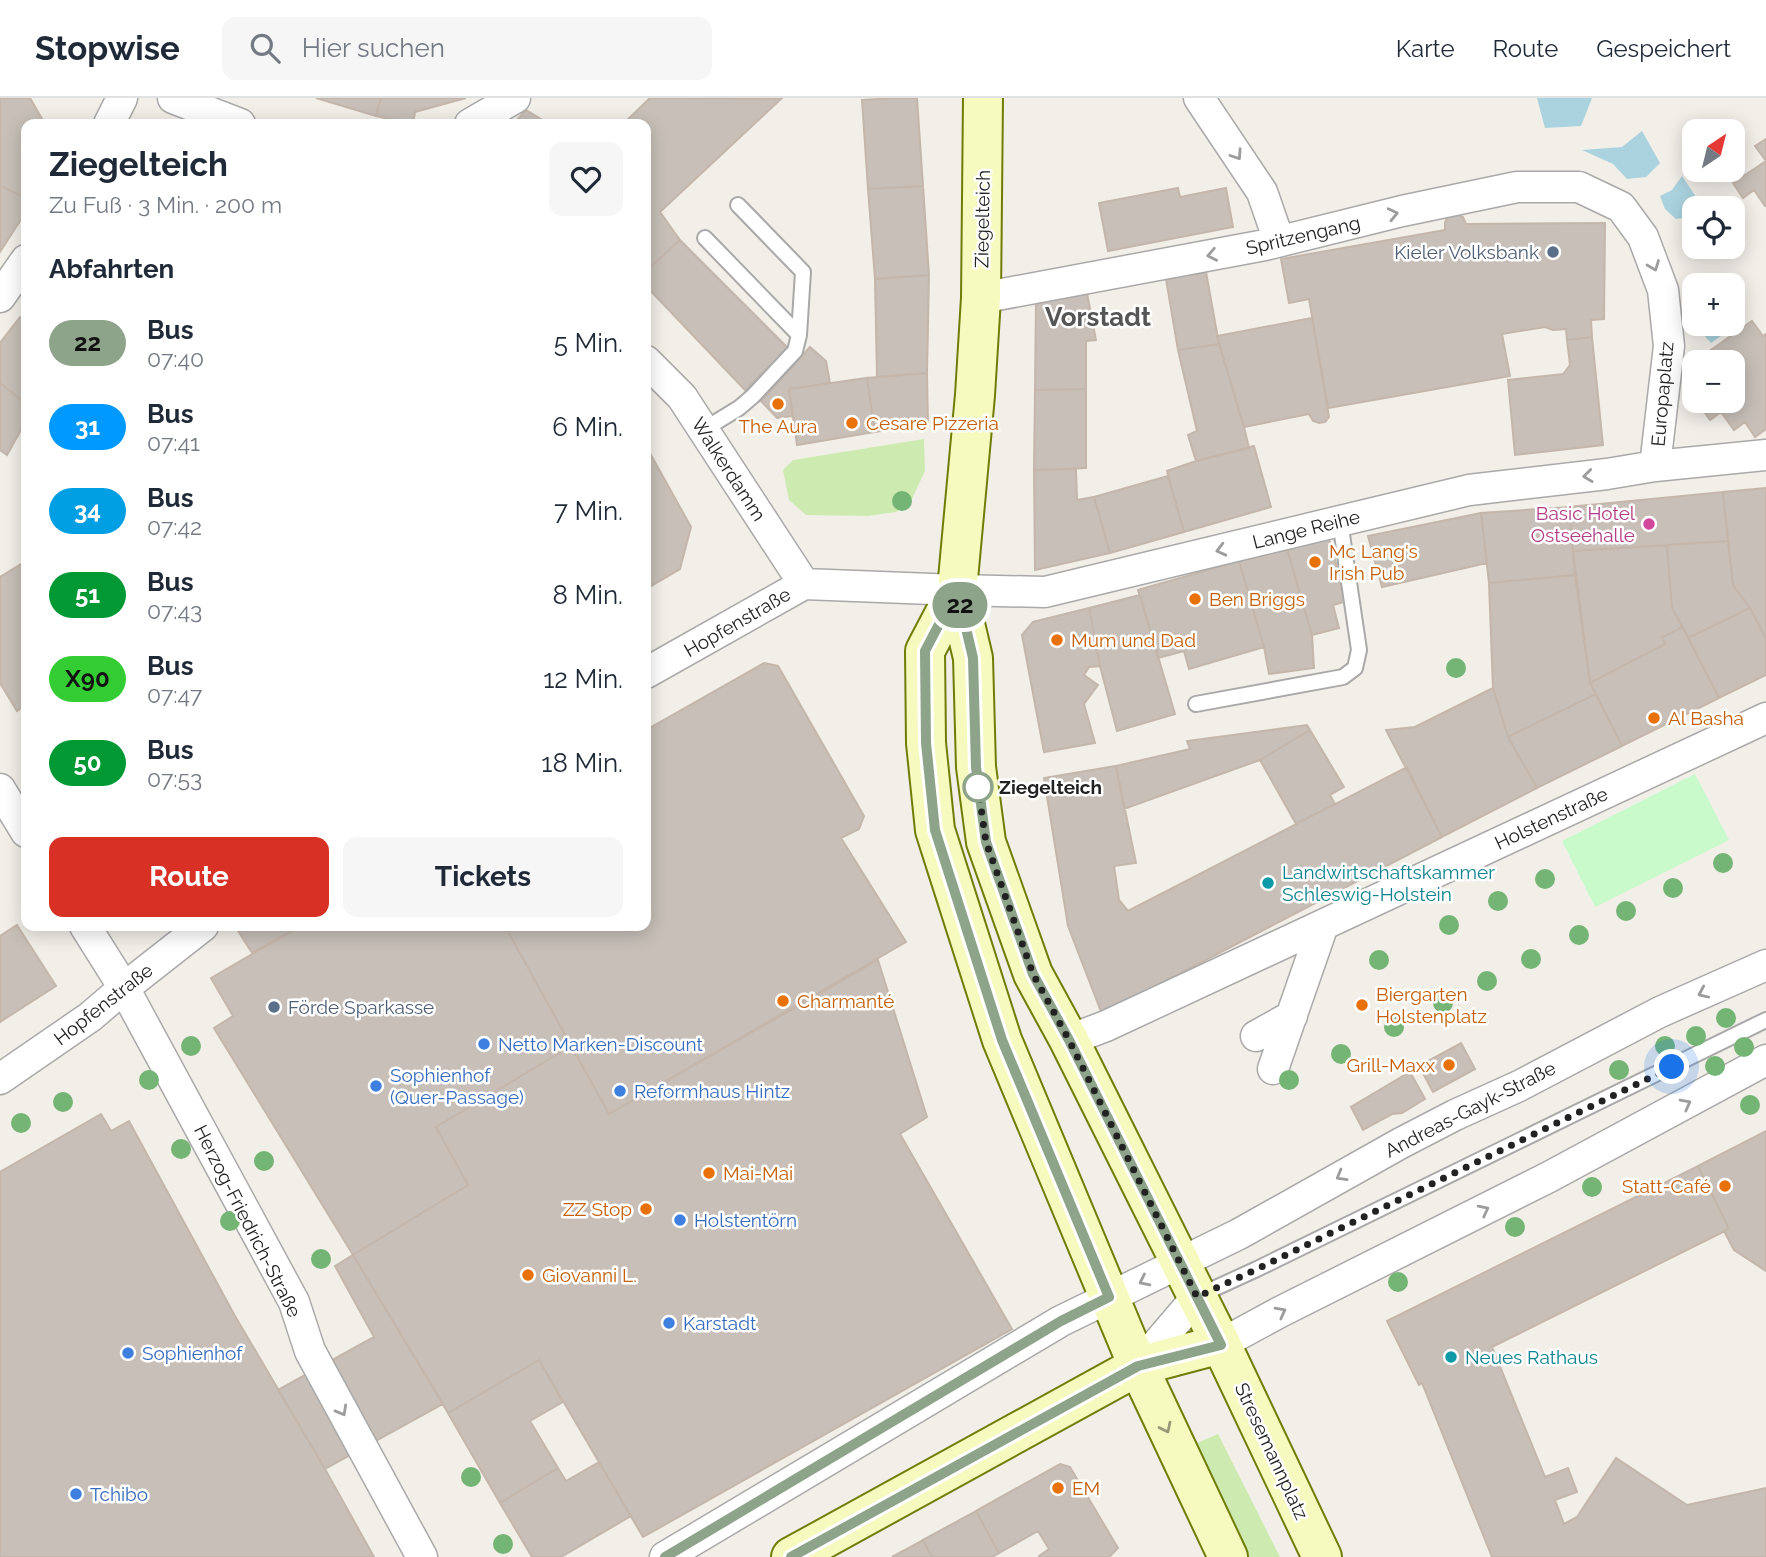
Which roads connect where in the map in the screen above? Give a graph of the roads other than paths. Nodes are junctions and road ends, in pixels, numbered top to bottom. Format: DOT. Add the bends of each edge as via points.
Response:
graph roads {
  1 [pos="122,98"];
  2 [pos="173,98"];
  3 [pos="515,98"];
  4 [pos="983,98"];
  5 [pos="1199,98"];
  6 [pos="112,119"];
  7 [pos="227,119"];
  8 [pos="479,119"];
  9 [pos="738,205"];
  10 [pos="1621,207"];
  11 [pos="705,238"];
  12 [pos="1279,241"];
  13 [pos="21,267"];
  14 [pos="0,297"];
  15 [pos="981,298"];
  16 [pos="799,335"];
  17 [pos="651,366"];
  18 [pos="703,430"];
  19 [pos="1766,455"];
  20 [pos="1655,466"];
  21 [pos="1340,521"];
  22 [pos="804,584"];
  23 [pos="957,590"];
  24 [pos="651,670"];
  25 [pos="1196,704"];
  26 [pos="1766,718"];
  27 [pos="0,789"];
  28 [pos="21,824"];
  29 [pos="1323,925"];
  30 [pos="88,931"];
  31 [pos="197,931"];
  32 [pos="1766,965"];
  33 [pos="124,988"];
  34 [pos="1292,1016"];
  35 [pos="1766,1020"];
  36 [pos="1256,1036"];
  37 [pos="1069,1040"];
  38 [pos="1766,1060"];
  39 [pos="1273,1069"];
  40 [pos="0,1079"];
  41 [pos="1180,1264"];
  42 [pos="1109,1297"];
  43 [pos="1197,1297"];
  44 [pos="1221,1345"];
  45 [pos="1138,1366"];
  46 [pos="422,1557"];
  47 [pos="665,1557"];
  48 [pos="791,1557"];
  49 [pos="1228,1557"];
  50 [pos="1322,1557"];
  1 -- 6 [label="street"];
  2 -- 7 [label="street"];
  3 -- 8 [label="street"];
  4 -- 15 [label="main road, Ziegelteich"];
  5 -- 12 [label="street, one-way" via="1262,192"];
  9 -- 16 [label="lane" via="803,272"];
  12 -- 10 [label="street, Spritzengang, one-way" via="1517,187 1578,187"];
  10 -- 20 [label="street, Europaplatz, one-way" via="1643,237 1663,290 1669,346"];
  11 -- 16 [label="lane"];
  12 -- 15 [label="street, Spritzengang, one-way"];
  13 -- 14 [label="street"];
  15 -- 23 [label="main road, Ziegelteich"];
  16 -- 18 [label="lane" via="796,351 753,396"];
  17 -- 18 [label="street, Walkerdamm" via="682,397"];
  18 -- 22 [label="street, Walkerdamm"];
  19 -- 20 [label="street, Lange Reihe"];
  20 -- 21 [label="street, Lange Reihe, one-way" via="1469,490"];
  21 -- 23 [label="street, Lange Reihe, one-way" via="1045,592"];
  21 -- 25 [label="lane" via="1359,650 1355,668 1343,677"];
  22 -- 23 [label="street, Hopfenstraße"];
  22 -- 24 [label="street, Hopfenstraße"];
  23 -- 37 [label="main road, Ziegelteich" via="973,658 976,767 986,842 1033,974"];
  23 -- 42 [label="main road, Ziegelteich" via="925,651 926,743 935,830 1002,1040"];
  26 -- 29 [label="street, Holstenstraße"];
  27 -- 28 [label="street"];
  29 -- 34 [label="street"];
  29 -- 37 [label="street, Holstenstraße"];
  30 -- 33 [label="street, Herzog-Friedrich-Straße"];
  31 -- 33 [label="street, Hopfenstraße"];
  32 -- 41 [label="street, Andreas-Gayk-Straße, one-way" via="1660,1012 1444,1120"];
  33 -- 40 [label="street, Hopfenstraße"];
  33 -- 46 [label="street, Herzog-Friedrich-Straße, one-way" via="294,1302 310,1351"];
  34 -- 36 [label="street"];
  34 -- 39 [label="street"];
  35 -- 43 [label="lane"];
  37 -- 41 [label="main road, Ziegelteich"];
  44 -- 38 [label="street, one-way"];
  41 -- 42 [label="street, Andreas-Gayk-Straße, one-way"];
  41 -- 43 [label="main road, Ziegelteich"];
  42 -- 45 [label="main road, Ziegelteich"];
  42 -- 47 [label="street, Andreas-Gayk-Straße" via="1061,1321"];
  43 -- 44 [label="main road, Stresemannplatz"];
  43 -- 45 [label="street"];
  44 -- 45 [label="main road"];
  44 -- 50 [label="main road, Stresemannplatz"];
  45 -- 48 [label="main road"];
  45 -- 49 [label="main road, one-way"];
}
